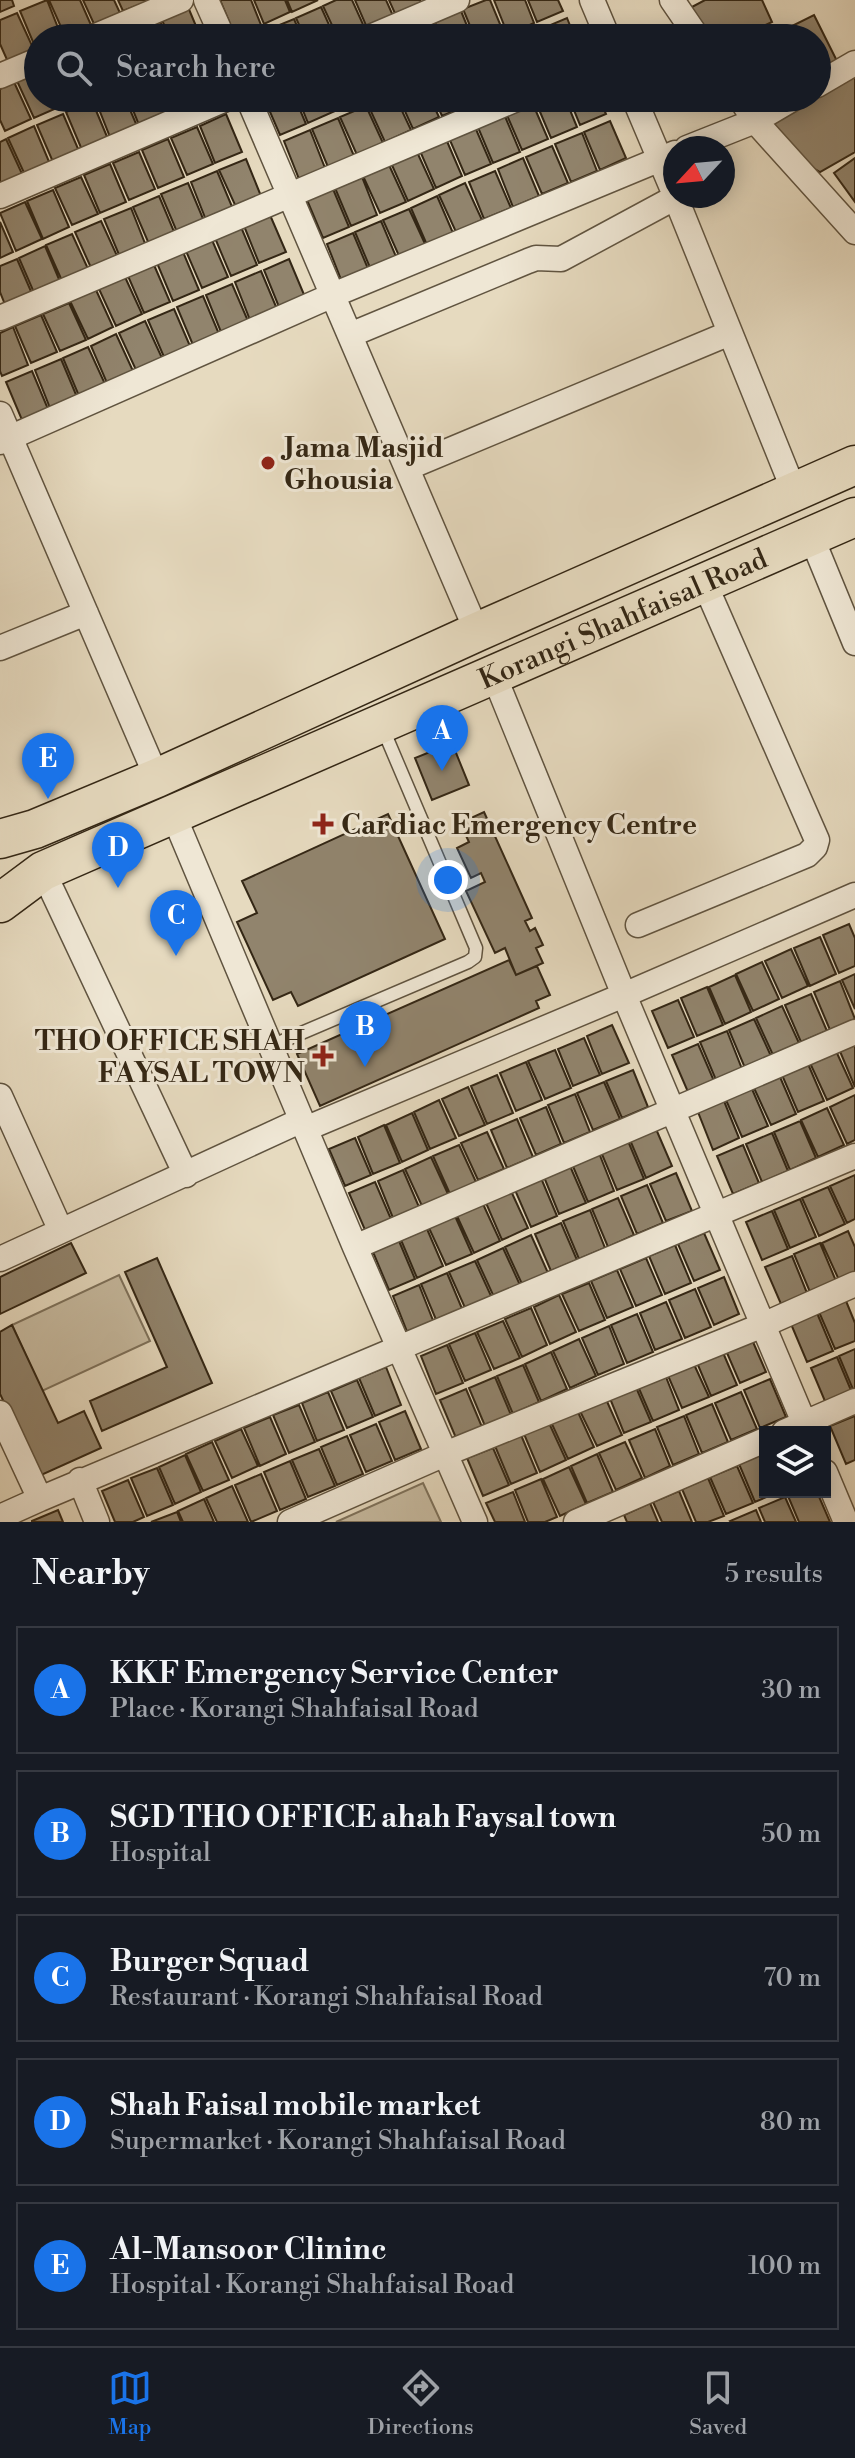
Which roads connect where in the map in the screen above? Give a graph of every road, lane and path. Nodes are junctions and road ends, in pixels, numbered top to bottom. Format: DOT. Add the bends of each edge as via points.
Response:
graph roads {
  1 [pos="181,0"];
  2 [pos="206,0"];
  3 [pos="457,0"];
  4 [pos="592,0"];
  5 [pos="672,0"];
  6 [pos="124,24"];
  7 [pos="217,24"];
  8 [pos="401,24"];
  9 [pos="602,24"];
  10 [pos="688,24"];
  11 [pos="855,63"];
  12 [pos="24,66"];
  13 [pos="0,76"];
  14 [pos="831,77"];
  15 [pos="195,112"];
  16 [pos="254,112"];
  17 [pos="486,112"];
  18 [pos="642,112"];
  19 [pos="749,112"];
  20 [pos="770,112"];
  21 [pos="755,121"];
  22 [pos="717,136"];
  23 [pos="663,147"];
  24 [pos="663,158"];
  25 [pos="0,196"];
  26 [pos="291,196"];
  27 [pos="663,203"];
  28 [pos="680,208"];
  29 [pos="855,232"];
  30 [pos="333,295"];
  31 [pos="0,318"];
  32 [pos="730,333"];
  33 [pos="350,335"];
  34 [pos="0,414"];
  35 [pos="5,440"];
  36 [pos="855,465"];
  37 [pos="407,468"];
  38 [pos="794,491"];
  39 [pos="855,517"];
  40 [pos="811,536"];
  41 [pos="704,582"];
  42 [pos="86,613"];
  43 [pos="477,632"];
  44 [pos="855,643"];
  45 [pos="0,648"];
  46 [pos="493,673"];
  47 [pos="380,723"];
  48 [pos="157,778"];
  49 [pos="173,814"];
  50 [pos="0,839"];
  51 [pos="43,871"];
  52 [pos="855,895"];
  53 [pos="0,903"];
  54 [pos="638,925"];
  55 [pos="624,995"];
  56 [pos="855,1032"];
  57 [pos="271,1046"];
  58 [pos="0,1096"];
  59 [pos="672,1109"];
  60 [pos="304,1124"];
  61 [pos="855,1156"];
  62 [pos="186,1175"];
  63 [pos="717,1216"];
  64 [pos="61,1231"];
  65 [pos="355,1247"];
  66 [pos="0,1259"];
  67 [pos="855,1284"];
  68 [pos="763,1325"];
  69 [pos="400,1348"];
  70 [pos="855,1401"];
  71 [pos="0,1413"];
  72 [pos="798,1426"];
  73 [pos="805,1426"];
  74 [pos="759,1443"];
  75 [pos="445,1454"];
  76 [pos="80,1480"];
  77 [pos="831,1486"];
  78 [pos="40,1499"];
  79 [pos="0,1517"];
  80 [pos="97,1522"];
  81 [pos="290,1522"];
  82 [pos="475,1522"];
  83 [pos="576,1522"];
  84 [pos="846,1522"];
  1 -- 6 [label="street"];
  2 -- 7 [label="street"];
  3 -- 8 [label="street"];
  4 -- 9 [label="street"];
  5 -- 10 [label="street"];
  11 -- 14 [label="street"];
  12 -- 13 [label="street"];
  15 -- 25 [label="street"];
  16 -- 26 [label="street"];
  17 -- 26 [label="street"];
  18 -- 23 [label="street"];
  19 -- 21 [label="street"];
  20 -- 21 [label="street"];
  21 -- 22 [label="street"];
  21 -- 29 [label="street"];
  24 -- 30 [label="street"];
  26 -- 30 [label="street"];
  26 -- 31 [label="street"];
  27 -- 33 [label="street" via="561,259 536,258"];
  28 -- 32 [label="street"];
  30 -- 33 [label="street"];
  30 -- 35 [label="street"];
  32 -- 37 [label="street"];
  32 -- 38 [label="street"];
  33 -- 37 [label="street"];
  34 -- 35 [label="street"];
  35 -- 42 [label="street"];
  36 -- 38 [label="main road, Korangi Shahfaisal Road"];
  37 -- 43 [label="street"];
  38 -- 43 [label="main road, Korangi Shahfaisal Road"];
  39 -- 40 [label="main road, Korangi Shahfaisal Road"];
  40 -- 41 [label="main road, Korangi Shahfaisal Road"];
  40 -- 44 [label="street"];
  41 -- 46 [label="main road, Korangi Shahfaisal Road"];
  41 -- 54 [label="street" via="817,840 807,855"];
  42 -- 45 [label="street"];
  42 -- 48 [label="street"];
  43 -- 48 [label="main road, Korangi Shahfaisal Road"];
  46 -- 47 [label="main road, Korangi Shahfaisal Road"];
  46 -- 55 [label="street"];
  47 -- 49 [label="main road, Korangi Shahfaisal Road"];
  47 -- 57 [label="lane" via="476,948 475,957"];
  48 -- 50 [label="main road, Korangi Shahfaisal Road"];
  49 -- 51 [label="main road, Korangi Shahfaisal Road"];
  49 -- 57 [label="street"];
  51 -- 53 [label="main road, Korangi Shahfaisal Road"];
  51 -- 62 [label="street"];
  52 -- 55 [label="street"];
  55 -- 59 [label="street"];
  55 -- 60 [label="street"];
  56 -- 59 [label="street"];
  57 -- 60 [label="street"];
  58 -- 64 [label="street"];
  59 -- 63 [label="street"];
  59 -- 65 [label="street"];
  60 -- 62 [label="street"];
  60 -- 65 [label="street"];
  61 -- 63 [label="street"];
  62 -- 64 [label="street"];
  63 -- 68 [label="street"];
  63 -- 69 [label="street"];
  64 -- 66 [label="street"];
  65 -- 69 [label="street"];
  67 -- 68 [label="street"];
  68 -- 72 [label="street"];
  68 -- 75 [label="street"];
  69 -- 75 [label="street"];
  69 -- 76 [label="street"];
  70 -- 73 [label="street"];
  71 -- 78 [label="street"];
  74 -- 83 [label="street"];
  75 -- 81 [label="street"];
  75 -- 82 [label="street"];
  76 -- 78 [label="street"];
  76 -- 80 [label="street"];
  77 -- 84 [label="street"];
  78 -- 79 [label="street"];
}
